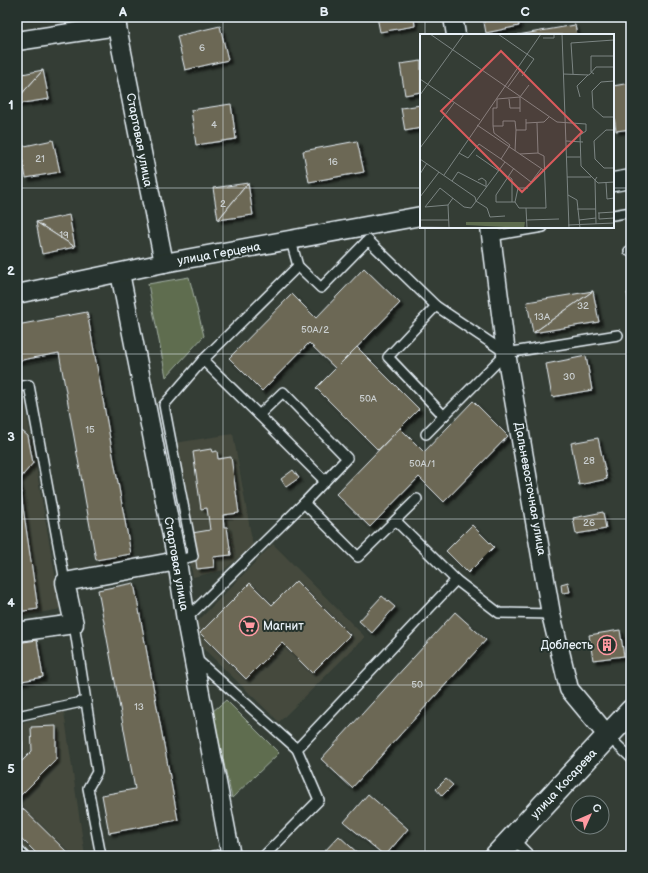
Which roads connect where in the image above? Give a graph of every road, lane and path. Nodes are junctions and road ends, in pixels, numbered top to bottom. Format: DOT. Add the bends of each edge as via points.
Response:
graph roads {
  1 [pos="453,17"];
  2 [pos="116,22"];
  3 [pos="456,34"];
  4 [pos="17,41"];
  5 [pos="631,179"];
  6 [pos="614,182"];
  7 [pos="631,212"];
  8 [pos="614,215"];
  9 [pos="420,216"];
  10 [pos="530,228"];
  11 [pos="490,231"];
  12 [pos="367,234"];
  13 [pos="291,241"];
  14 [pos="164,263"];
  15 [pos="298,266"];
  16 [pos="120,273"];
  17 [pos="17,294"];
  18 [pos="436,306"];
  19 [pos="618,335"];
  20 [pos="506,353"];
  21 [pos="203,360"];
  22 [pos="17,387"];
  23 [pos="259,415"];
  24 [pos="444,416"];
  25 [pos="426,434"];
  26 [pos="325,481"];
  27 [pos="417,499"];
  28 [pos="304,503"];
  29 [pos="396,521"];
  30 [pos="177,561"];
  31 [pos="456,580"];
  32 [pos="65,582"];
  33 [pos="551,614"];
  34 [pos="186,620"];
  35 [pos="74,624"];
  36 [pos="17,632"];
  37 [pos="193,656"];
  38 [pos="86,701"];
  39 [pos="631,711"];
  40 [pos="17,716"];
  41 [pos="608,736"];
  42 [pos="17,743"];
  43 [pos="17,748"];
  44 [pos="297,749"];
  45 [pos="631,758"];
  46 [pos="513,839"];
  47 [pos="17,849"];
  48 [pos="225,855"];
  49 [pos="24,856"];
  50 [pos="101,856"];
  51 [pos="264,856"];
  52 [pos="496,856"];
  53 [pos="530,856"];
  1 -- 3 [label="street"];
  2 -- 4 [label="street"];
  2 -- 14 [label="street, Стартовая улица"];
  5 -- 6 [label="street"];
  7 -- 8 [label="lane"];
  9 -- 12 [label="street, улица Герцена"];
  10 -- 11 [label="lane"];
  11 -- 20 [label="street, Дальневосточная улица"];
  12 -- 13 [label="street, улица Герцена"];
  12 -- 15 [label="lane" via="321,288"];
  12 -- 18 [label="lane"];
  13 -- 14 [label="street, улица Герцена"];
  13 -- 15 [label="lane"];
  14 -- 16 [label="street, улица Герцена"];
  15 -- 21 [label="lane"];
  16 -- 17 [label="street, улица Герцена"];
  16 -- 30 [label="street, Стартовая улица"];
  18 -- 20 [label="lane"];
  18 -- 24 [label="lane" via="388,357"];
  19 -- 20 [label="lane"];
  20 -- 24 [label="lane"];
  20 -- 33 [label="street, Дальневосточная улица"];
  21 -- 23 [label="lane"];
  21 -- 30 [label="lane" via="164,405 193,556"];
  22 -- 32 [label="lane" via="29,385"];
  23 -- 26 [label="lane"];
  23 -- 26 [label="lane" via="283,392 347,458"];
  24 -- 25 [label="lane"];
  26 -- 28 [label="lane"];
  27 -- 29 [label="lane"];
  28 -- 29 [label="lane" via="358,557"];
  28 -- 34 [label="lane"];
  29 -- 31 [label="lane"];
  30 -- 32 [label="street"];
  30 -- 34 [label="street, Стартовая улица"];
  31 -- 33 [label="lane" via="499,613"];
  31 -- 44 [label="lane"];
  32 -- 35 [label="street"];
  33 -- 41 [label="street, Дальневосточная улица" via="569,689"];
  34 -- 37 [label="street, Стартовая улица"];
  35 -- 36 [label="street"];
  35 -- 38 [label="lane"];
  37 -- 44 [label="lane"];
  37 -- 48 [label="street, Стартовая улица"];
  38 -- 40 [label="lane"];
  38 -- 50 [label="lane" via="97,772 88,788"];
  39 -- 41 [label="street, улица Косарева"];
  41 -- 45 [label="lane"];
  41 -- 46 [label="street, улица Косарева"];
  42 -- 43 [label="lane"];
  44 -- 51 [label="lane" via="319,800"];
  46 -- 52 [label="street, улица Косарева"];
  46 -- 53 [label="lane"];
  47 -- 49 [label="lane"];
}
